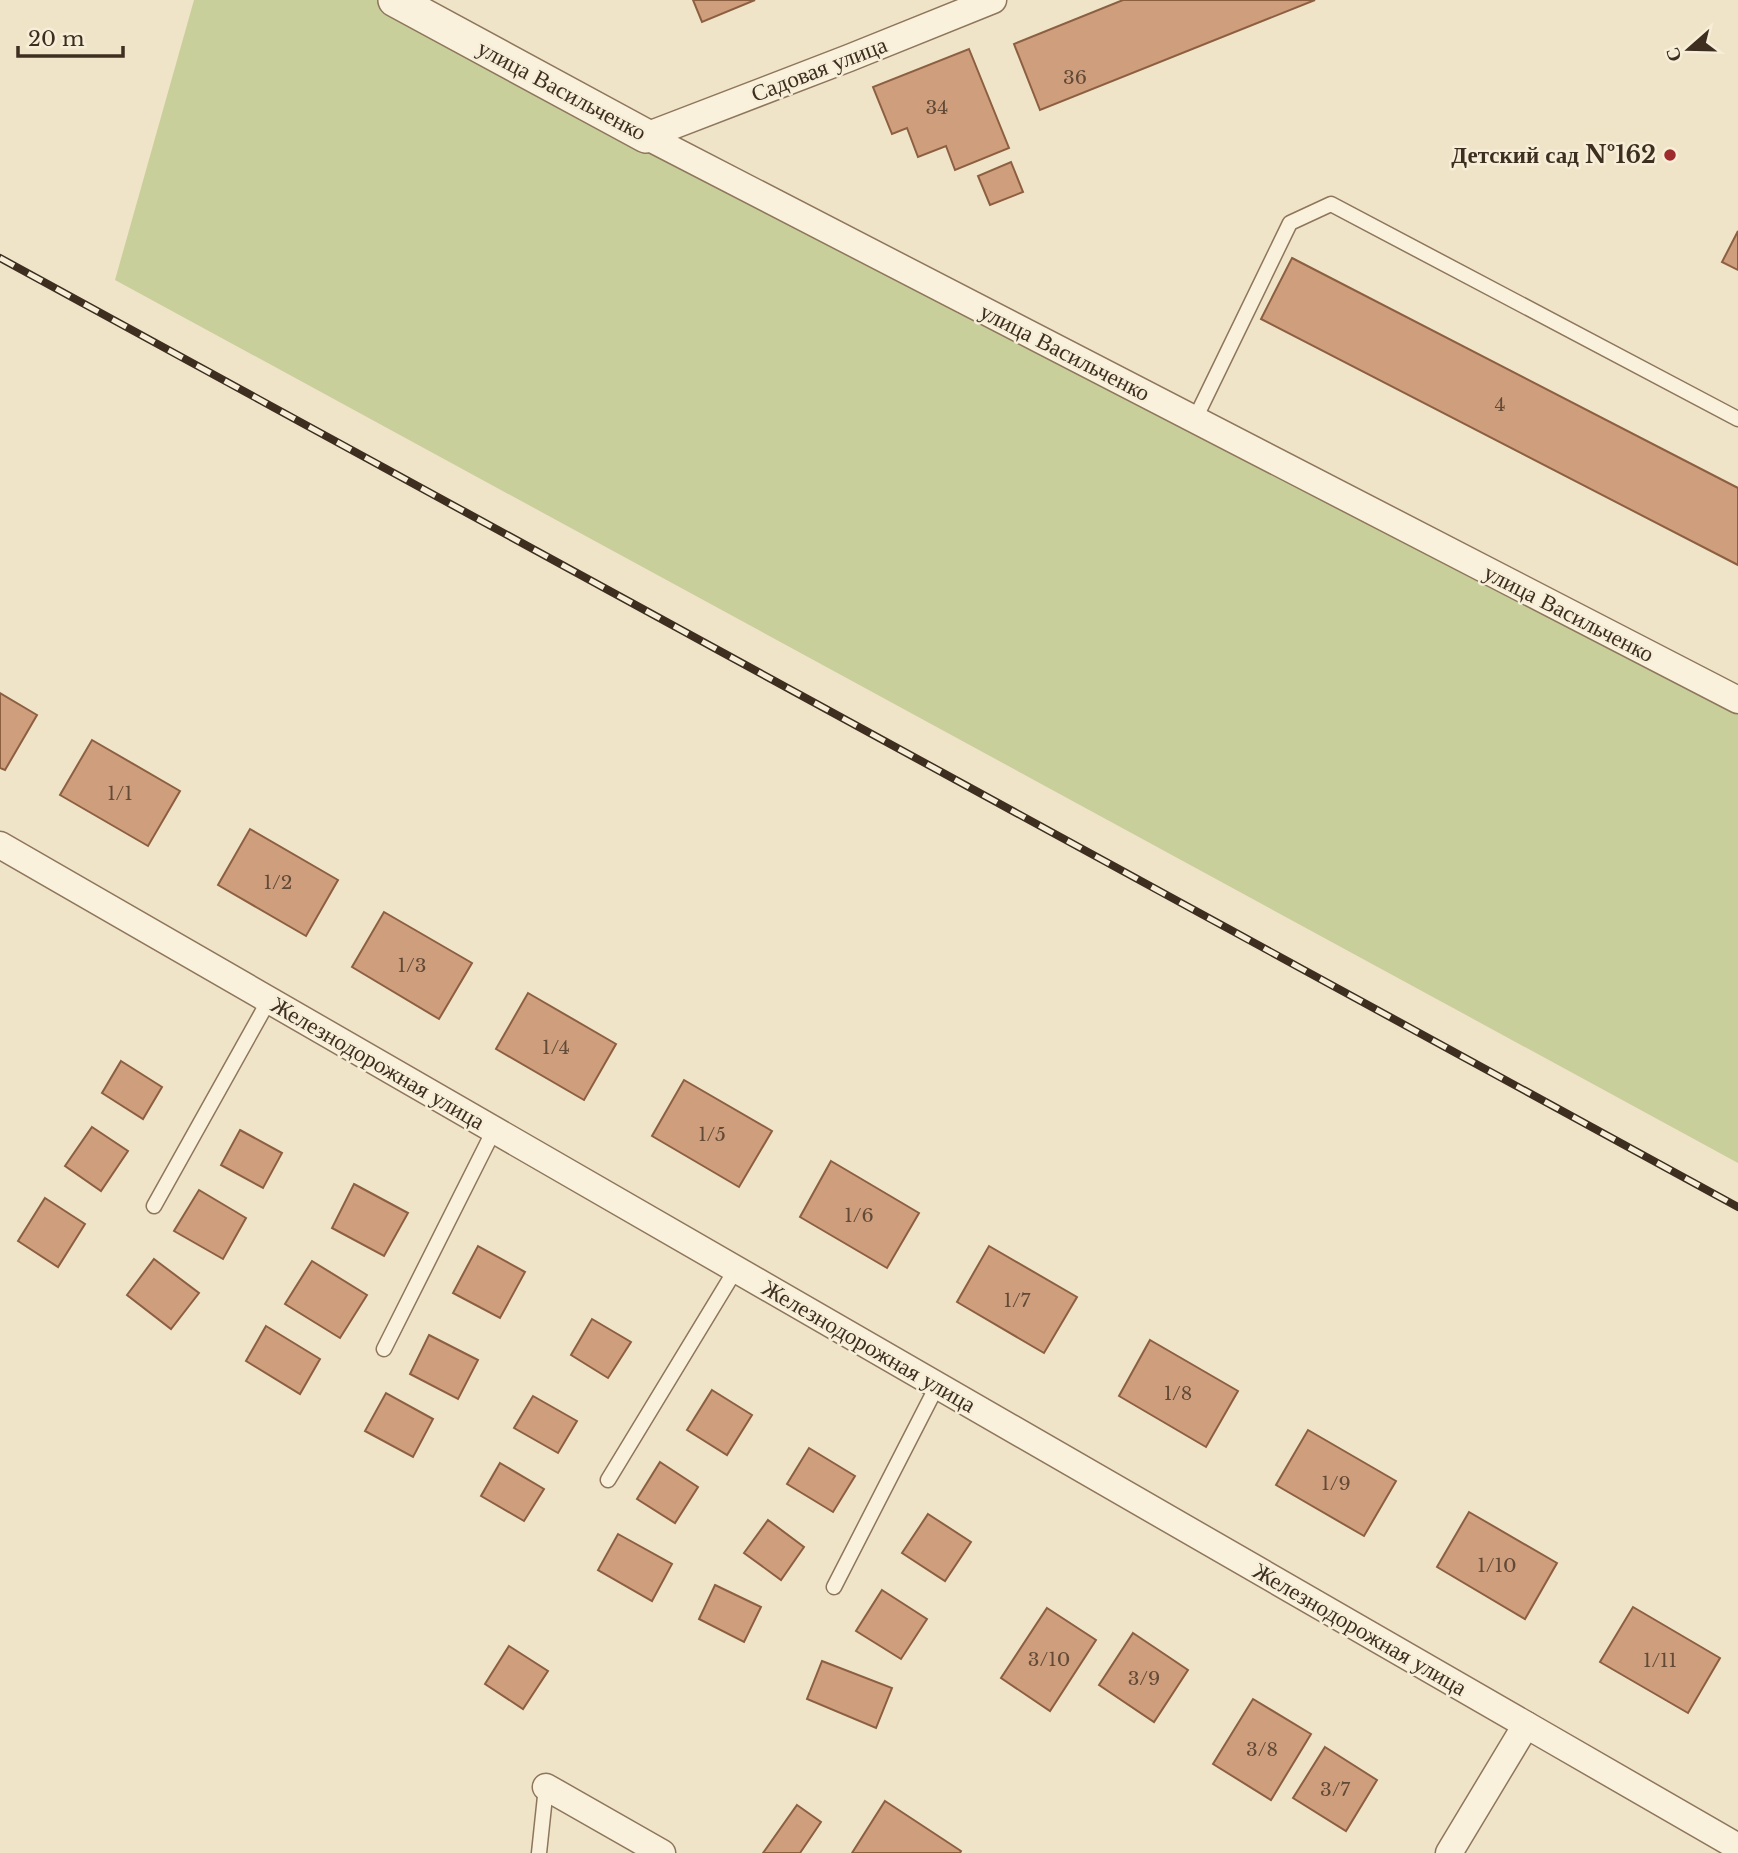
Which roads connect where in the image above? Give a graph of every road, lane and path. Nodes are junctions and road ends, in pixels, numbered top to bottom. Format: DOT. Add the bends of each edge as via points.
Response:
graph roads {
  1 [pos="395,0"];
  2 [pos="993,0"];
  3 [pos="952,7"];
  4 [pos="646,136"];
  5 [pos="1195,419"];
  6 [pos="1738,419"];
  7 [pos="1738,700"];
  8 [pos="0,845"];
  9 [pos="269,1000"];
  10 [pos="494,1130"];
  11 [pos="153,1206"];
  12 [pos="736,1269"];
  13 [pos="384,1349"];
  14 [pos="937,1386"];
  15 [pos="608,1480"];
  16 [pos="834,1587"];
  17 [pos="1526,1725"];
  18 [pos="546,1787"];
  19 [pos="1738,1847"];
  20 [pos="539,1853"];
  21 [pos="662,1853"];
  22 [pos="1449,1853"];
  1 -- 4 [label="street, улица Васильченко"];
  2 -- 3 [label="street, Садовая улица"];
  3 -- 4 [label="street, Садовая улица"];
  4 -- 5 [label="street, улица Васильченко"];
  5 -- 6 [label="lane" via="1290,223 1331,204"];
  5 -- 7 [label="street, улица Васильченко"];
  8 -- 9 [label="street, Железнодорожная улица"];
  9 -- 10 [label="street, Железнодорожная улица"];
  9 -- 11 [label="lane"];
  10 -- 12 [label="street, Железнодорожная улица"];
  10 -- 13 [label="lane"];
  12 -- 14 [label="street, Железнодорожная улица"];
  12 -- 15 [label="lane"];
  14 -- 16 [label="lane"];
  14 -- 17 [label="street, Железнодорожная улица"];
  17 -- 19 [label="street, Железнодорожная улица"];
  17 -- 22 [label="street"];
  18 -- 20 [label="lane"];
  18 -- 21 [label="street"];
}
